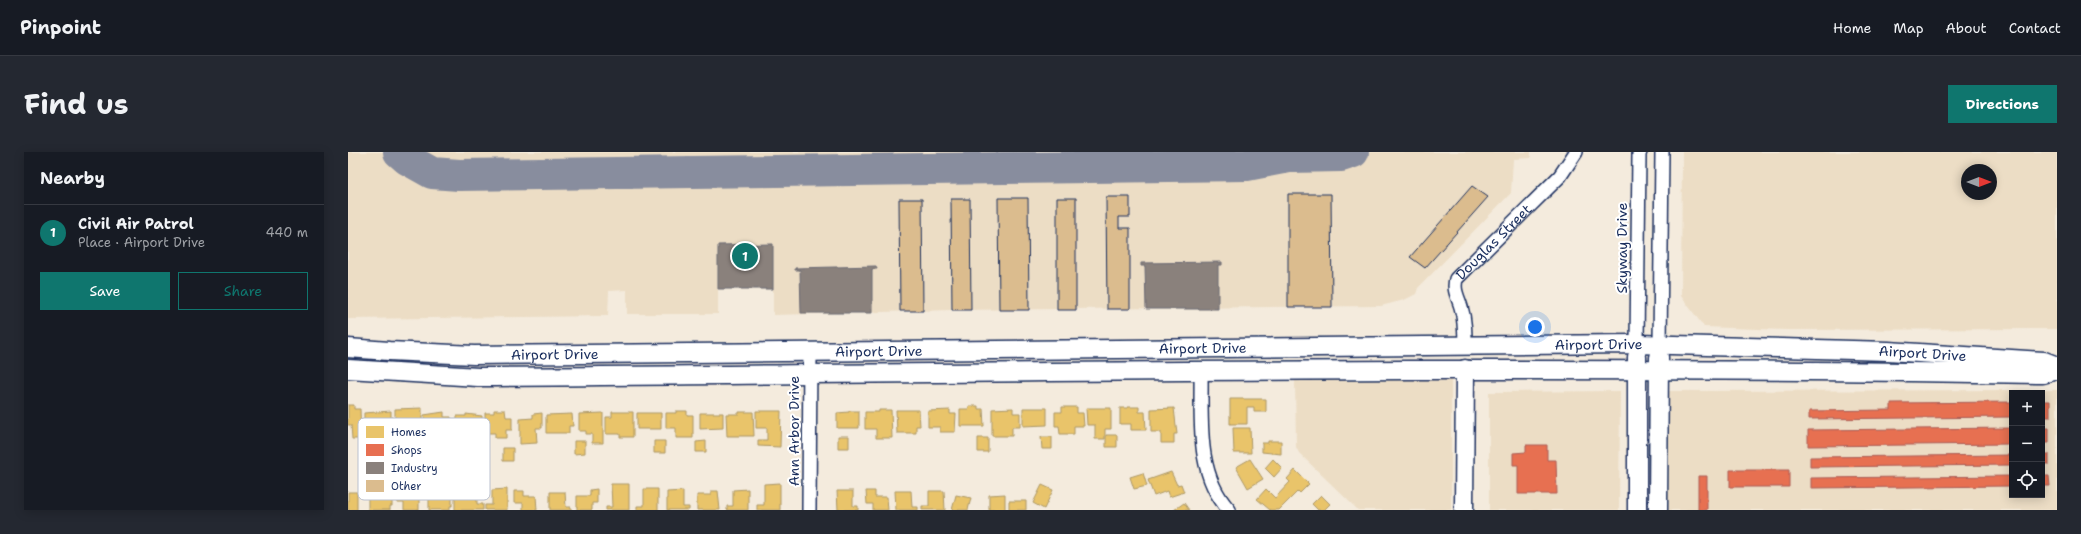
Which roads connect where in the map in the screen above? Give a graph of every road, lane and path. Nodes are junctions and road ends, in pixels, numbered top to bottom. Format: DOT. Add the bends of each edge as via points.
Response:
graph roads {
  1 [pos="1576,152"];
  2 [pos="1640,152"];
  3 [pos="1662,152"];
  4 [pos="1637,344"];
  5 [pos="1660,345"];
  6 [pos="1465,346"];
  7 [pos="1338,347"];
  8 [pos="348,348"];
  9 [pos="810,352"];
  10 [pos="2057,366"];
  11 [pos="348,369"];
  12 [pos="1465,369"];
  13 [pos="1637,369"];
  14 [pos="1659,369"];
  15 [pos="2057,370"];
  16 [pos="1201,371"];
  17 [pos="810,375"];
  18 [pos="809,510"];
  19 [pos="1230,510"];
  20 [pos="1464,510"];
  21 [pos="1637,510"];
  22 [pos="1658,510"];
  1 -- 6 [label="street, Douglas Street" via="1560,176 1456,279 1454,287 1465,328"];
  2 -- 4 [label="street, Skyway Drive"];
  3 -- 5 [label="street"];
  4 -- 5 [label="main road, Airport Drive"];
  4 -- 6 [label="main road, Airport Drive"];
  4 -- 13 [label="main road"];
  5 -- 10 [label="main road, Airport Drive" via="1888,351 2044,361"];
  5 -- 14 [label="main road"];
  6 -- 7 [label="main road, Airport Drive"];
  7 -- 9 [label="main road, Airport Drive"];
  7 -- 16 [label="main road" via="1282,359 1213,360"];
  8 -- 9 [label="main road, Airport Drive" via="474,355"];
  9 -- 17 [label="street, Ann Arbor Drive"];
  11 -- 17 [label="main road, Airport Drive" via="478,377"];
  12 -- 13 [label="main road, Airport Drive"];
  12 -- 16 [label="main road, Airport Drive"];
  12 -- 20 [label="main road"];
  13 -- 14 [label="main road, Airport Drive"];
  13 -- 21 [label="main road"];
  14 -- 15 [label="main road, Airport Drive" via="2043,374"];
  14 -- 22 [label="main road"];
  16 -- 17 [label="main road, Airport Drive"];
  16 -- 19 [label="street" via="1205,464 1217,493"];
  17 -- 18 [label="street, Ann Arbor Drive"];
}
